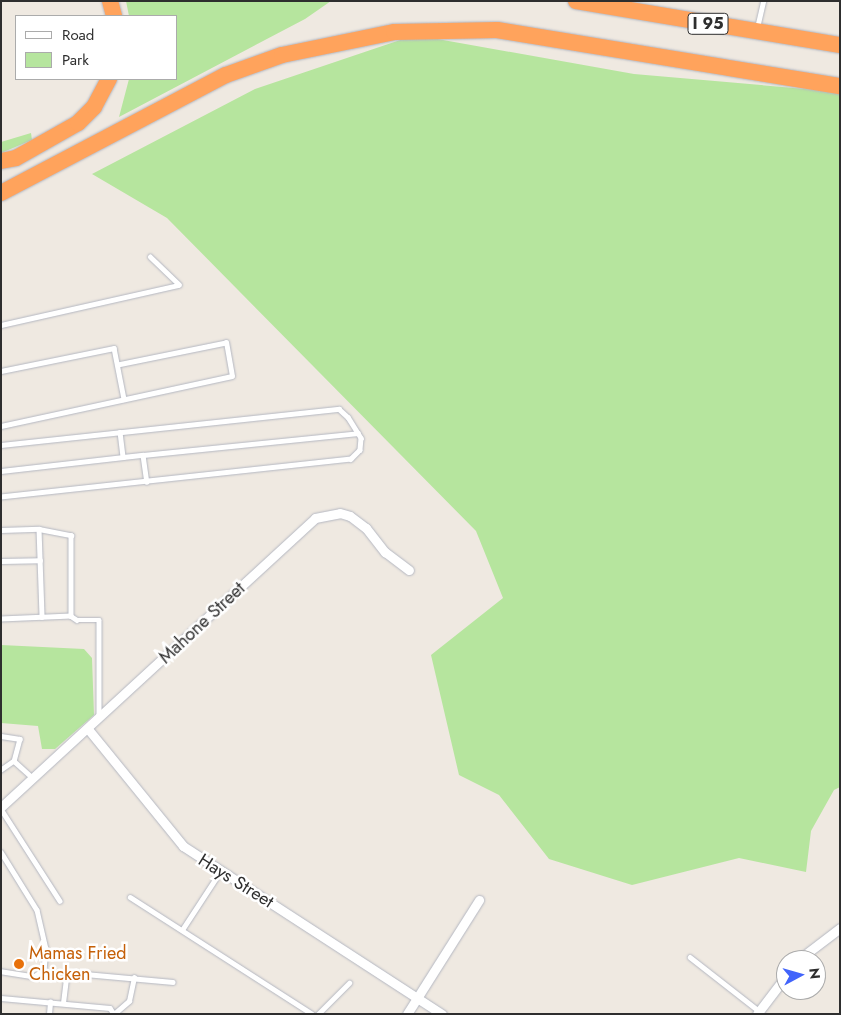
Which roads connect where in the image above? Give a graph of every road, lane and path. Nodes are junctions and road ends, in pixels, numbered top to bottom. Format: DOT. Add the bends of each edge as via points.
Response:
graph roads {
  1 [pos="110,1"];
  2 [pos="576,1"];
  3 [pos="763,1"];
  4 [pos="114,15"];
  5 [pos="756,32"];
  6 [pos="840,45"];
  7 [pos="108,80"];
  8 [pos="840,86"];
  9 [pos="1,161"];
  10 [pos="1,193"];
  11 [pos="150,257"];
  12 [pos="1,325"];
  13 [pos="118,365"];
  14 [pos="1,371"];
  15 [pos="124,400"];
  16 [pos="1,426"];
  17 [pos="120,432"];
  18 [pos="358,433"];
  19 [pos="1,445"];
  20 [pos="143,455"];
  21 [pos="123,457"];
  22 [pos="1,470"];
  23 [pos="147,482"];
  24 [pos="1,497"];
  25 [pos="39,529"];
  26 [pos="1,530"];
  27 [pos="40,560"];
  28 [pos="1,561"];
  29 [pos="409,570"];
  30 [pos="71,616"];
  31 [pos="42,617"];
  32 [pos="1,619"];
  33 [pos="98,719"];
  34 [pos="88,729"];
  35 [pos="1,736"];
  36 [pos="14,761"];
  37 [pos="1,770"];
  38 [pos="34,779"];
  39 [pos="1,808"];
  40 [pos="1,852"];
  41 [pos="220,872"];
  42 [pos="130,897"];
  43 [pos="479,900"];
  44 [pos="60,901"];
  45 [pos="840,928"];
  46 [pos="182,930"];
  47 [pos="811,950"];
  48 [pos="690,957"];
  49 [pos="1,972"];
  50 [pos="134,978"];
  51 [pos="173,982"];
  52 [pos="349,983"];
  53 [pos="776,989"];
  54 [pos="417,997"];
  55 [pos="1,998"];
  56 [pos="50,1002"];
  57 [pos="63,1003"];
  58 [pos="758,1012"];
  59 [pos="49,1014"];
  60 [pos="114,1014"];
  61 [pos="312,1014"];
  62 [pos="318,1014"];
  63 [pos="407,1014"];
  64 [pos="442,1014"];
  1 -- 4 [label="highway"];
  2 -- 5 [label="highway, I 95"];
  3 -- 5 [label="lane"];
  5 -- 6 [label="highway, I 95"];
  7 -- 9 [label="highway" via="94,106 78,123 16,158"];
  8 -- 10 [label="highway" via="497,30 394,32 282,55 226,75"];
  11 -- 12 [label="lane" via="179,285"];
  13 -- 14 [label="lane" via="114,348"];
  13 -- 15 [label="lane"];
  13 -- 15 [label="lane" via="226,342 232,376"];
  15 -- 16 [label="lane"];
  17 -- 18 [label="lane" via="339,409"];
  17 -- 19 [label="lane"];
  17 -- 21 [label="lane"];
  18 -- 20 [label="lane"];
  18 -- 23 [label="lane" via="360,450 351,459"];
  20 -- 21 [label="lane"];
  20 -- 23 [label="lane"];
  21 -- 22 [label="lane"];
  23 -- 24 [label="lane"];
  25 -- 26 [label="lane"];
  25 -- 27 [label="lane"];
  25 -- 30 [label="lane" via="71,535"];
  27 -- 28 [label="lane"];
  27 -- 31 [label="lane"];
  29 -- 33 [label="street, Mahone Street" via="384,552 366,528 350,516 340,512 315,518"];
  30 -- 31 [label="lane"];
  30 -- 33 [label="lane" via="77,620 99,620"];
  31 -- 32 [label="lane"];
  33 -- 34 [label="street, Mahone Street"];
  34 -- 38 [label="street, Mahone Street"];
  34 -- 41 [label="street, Hays Street" via="166,829 183,846"];
  35 -- 36 [label="lane" via="20,739"];
  36 -- 37 [label="lane"];
  36 -- 38 [label="lane"];
  38 -- 39 [label="street, Mahone Street"];
  39 -- 44 [label="lane"];
  40 -- 49 [label="lane" via="37,910 46,948 44,970 34,977"];
  41 -- 46 [label="lane"];
  41 -- 54 [label="street, Hays Street"];
  42 -- 46 [label="lane"];
  43 -- 54 [label="street"];
  45 -- 47 [label="street"];
  46 -- 61 [label="lane"];
  48 -- 58 [label="lane"];
  50 -- 51 [label="lane"];
  50 -- 57 [label="lane" via="74,973 66,980"];
  50 -- 60 [label="lane" via="129,1002"];
  52 -- 62 [label="lane"];
  53 -- 58 [label="street"];
  54 -- 63 [label="street"];
  54 -- 64 [label="street, Hays Street"];
  55 -- 56 [label="lane"];
  56 -- 57 [label="lane"];
  56 -- 59 [label="lane"];
  57 -- 60 [label="lane" via="110,1008"];
}
